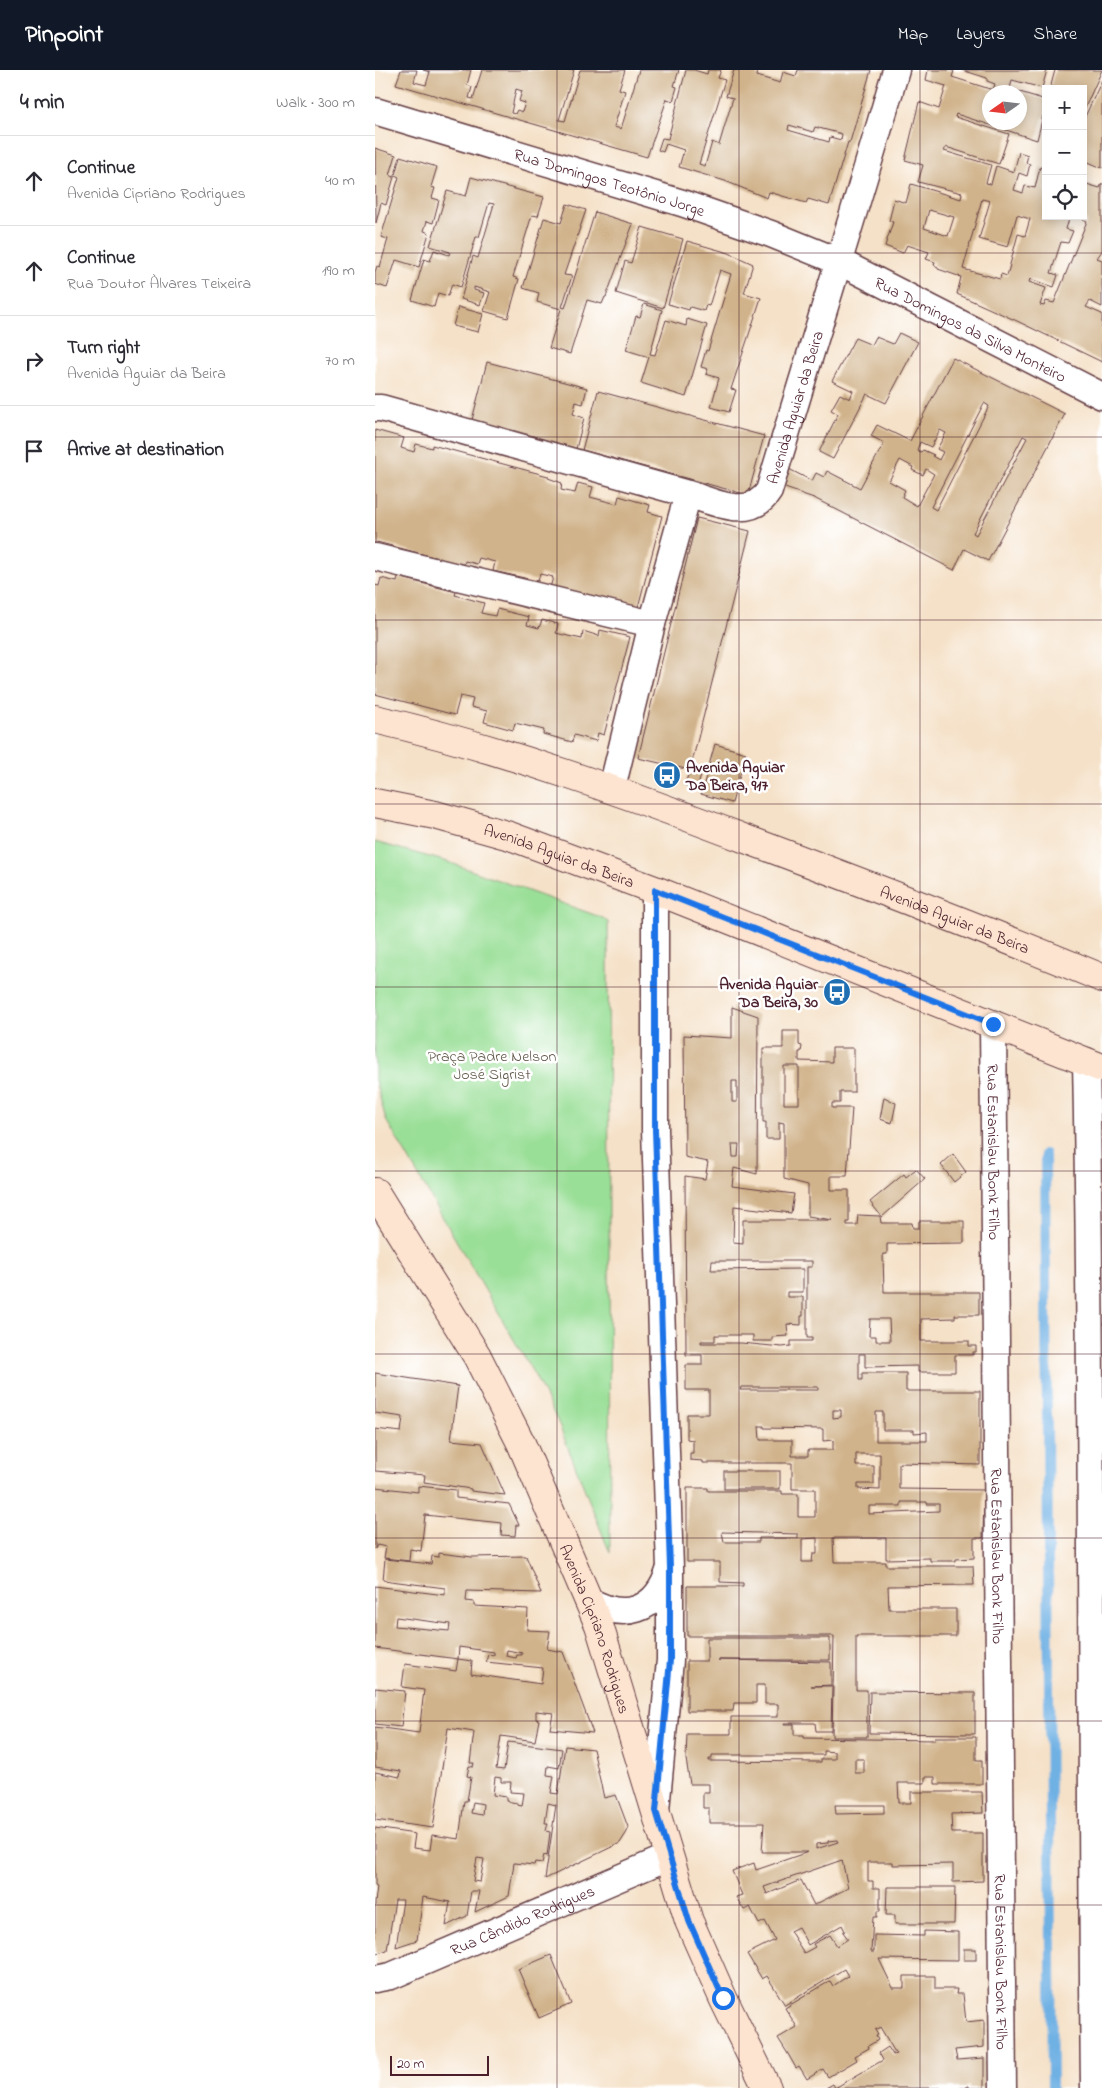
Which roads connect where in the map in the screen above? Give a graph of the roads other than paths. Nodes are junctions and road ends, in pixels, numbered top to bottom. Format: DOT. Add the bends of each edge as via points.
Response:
graph roads {
  1 [pos="896,70"];
  2 [pos="375,112"];
  3 [pos="839,262"];
  4 [pos="1102,396"];
  5 [pos="375,408"];
  6 [pos="688,494"];
  7 [pos="375,557"];
  8 [pos="651,624"];
  9 [pos="375,719"];
  10 [pos="611,788"];
  11 [pos="375,803"];
  12 [pos="655,890"];
  13 [pos="1102,978"];
  14 [pos="993,1024"];
  15 [pos="1094,1064"];
  16 [pos="376,1197"];
  17 [pos="670,1568"];
  18 [pos="588,1600"];
  19 [pos="1096,1782"];
  20 [pos="656,1811"];
  21 [pos="668,1857"];
  22 [pos="375,1979"];
  23 [pos="767,2088"];
  24 [pos="1003,2088"];
  25 [pos="1094,2088"];
  1 -- 3 [label="street"];
  2 -- 3 [label="street, Rua Domingos Teotônio Jorge" via="682,203"];
  3 -- 4 [label="street, Rua Domingos da Silva Monteiro"];
  3 -- 6 [label="street, Avenida Aguiar da Beira" via="769,491 763,501 739,508"];
  5 -- 6 [label="street"];
  6 -- 8 [label="street"];
  7 -- 8 [label="street"];
  8 -- 10 [label="street"];
  9 -- 10 [label="main road, Avenida Aguiar da Beira" via="539,764"];
  10 -- 13 [label="main road, Avenida Aguiar da Beira" via="898,896"];
  11 -- 12 [label="main road, Avenida Aguiar da Beira" via="435,815 510,836"];
  12 -- 14 [label="main road, Avenida Aguiar da Beira"];
  12 -- 17 [label="street" via="655,1130"];
  14 -- 15 [label="main road, Avenida Aguiar da Beira"];
  14 -- 24 [label="street, Rua Estanislau Bonk Filho"];
  15 -- 19 [label="street"];
  16 -- 18 [label="main road, Avenida Cipriano Rodrigues" via="477,1356 521,1442"];
  17 -- 18 [label="street" via="654,1599 639,1609 621,1612 603,1609"];
  17 -- 20 [label="street" via="670,1660"];
  18 -- 20 [label="main road, Avenida Cipriano Rodrigues" via="599,1625"];
  19 -- 25 [label="street"];
  20 -- 21 [label="main road, Avenida Cipriano Rodrigues"];
  21 -- 22 [label="street, Rua Cândido Rodrigues" via="391,1976"];
  21 -- 23 [label="main road, Avenida Cipriano Rodrigues" via="689,1921"];
}
